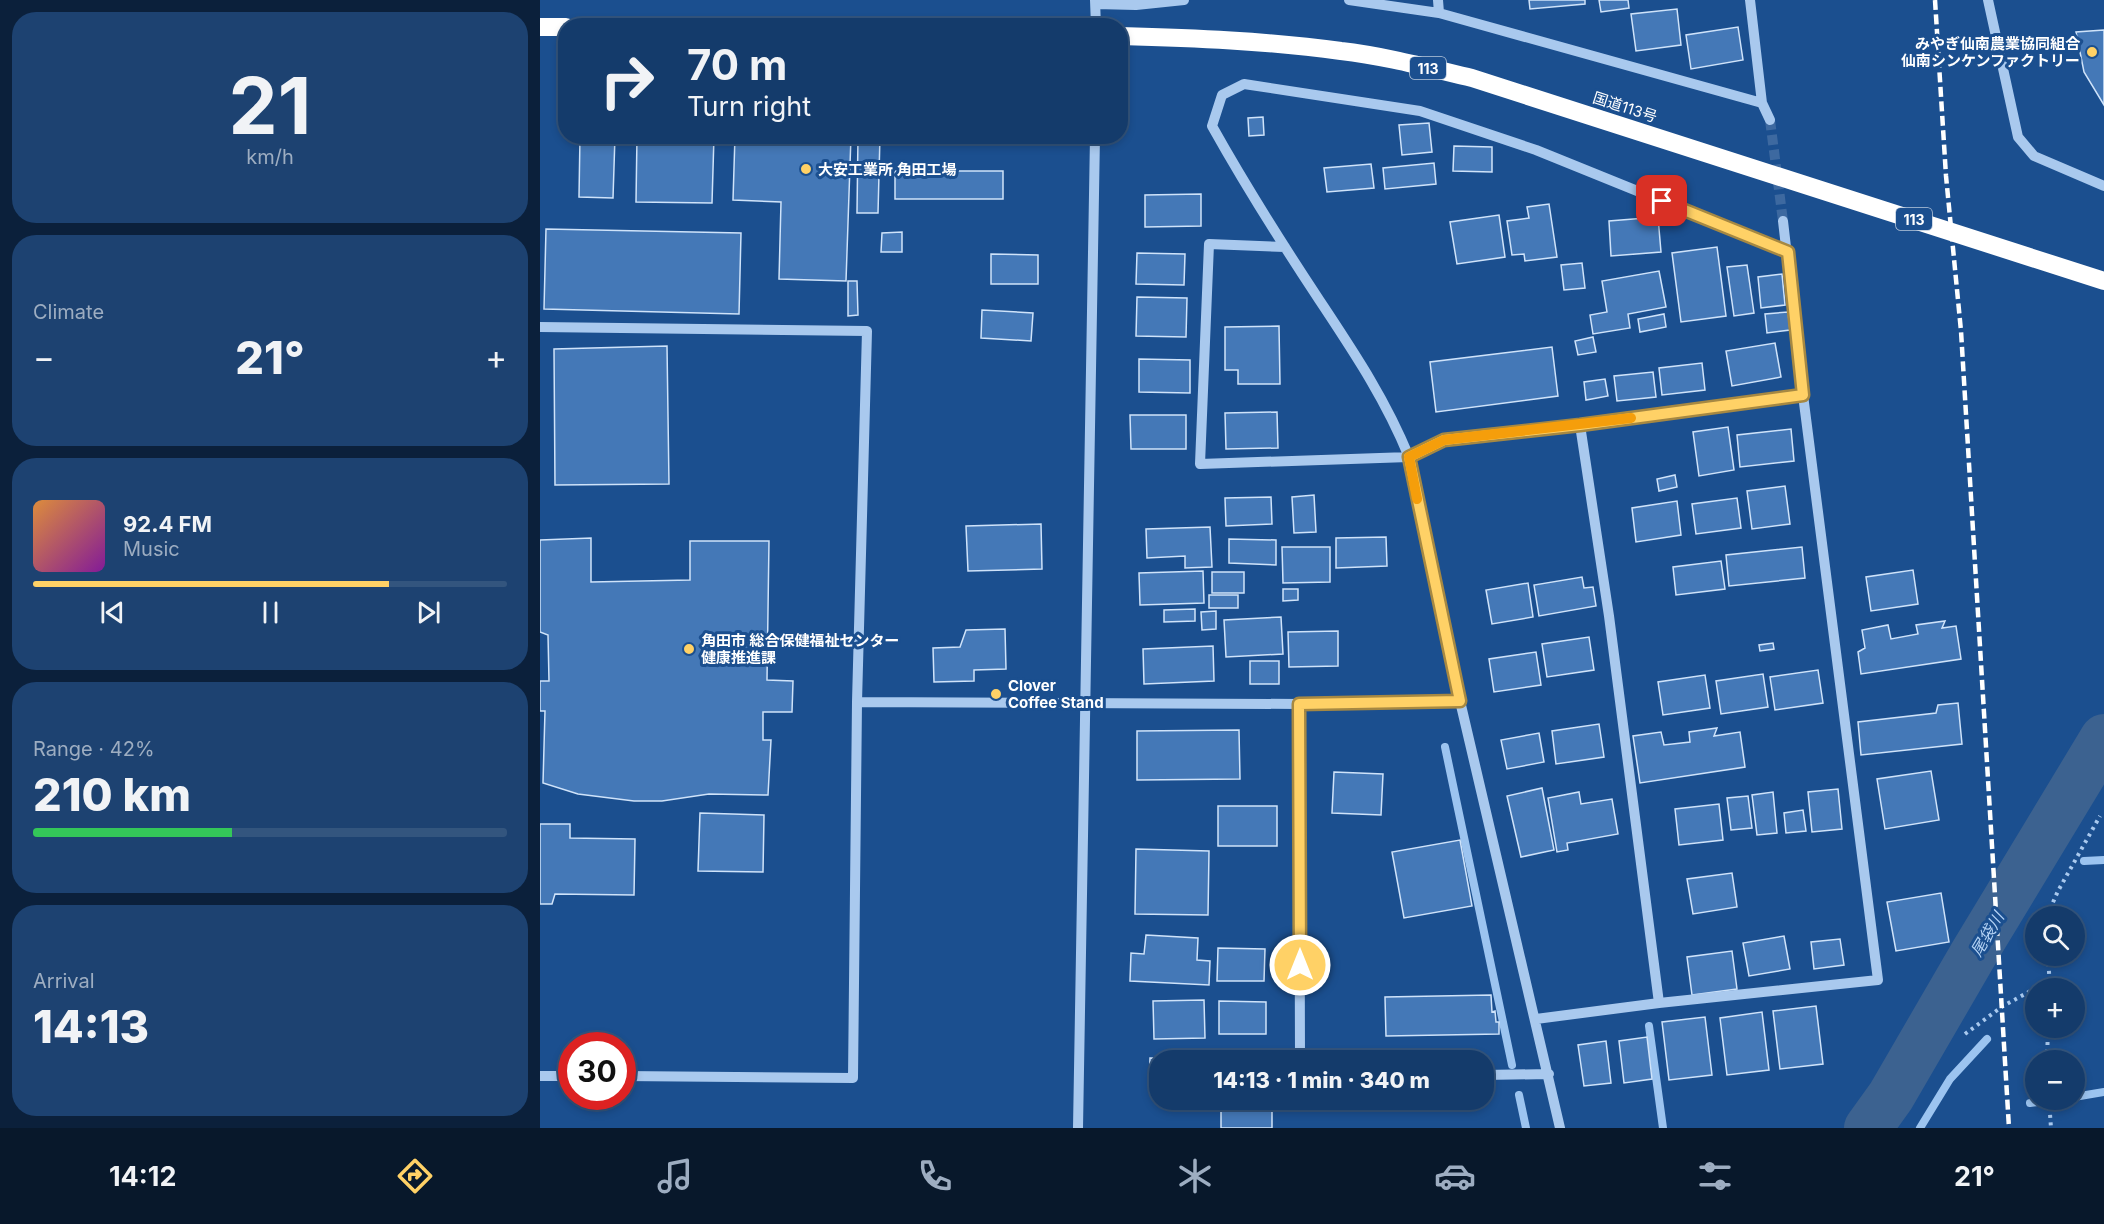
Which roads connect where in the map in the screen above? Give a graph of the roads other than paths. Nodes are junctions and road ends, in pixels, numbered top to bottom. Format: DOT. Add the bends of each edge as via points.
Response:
graph roads {
  1 [pos="1184,0"];
  2 [pos="1349,0"];
  3 [pos="1438,0"];
  4 [pos="1750,0"];
  5 [pos="1988,0"];
  6 [pos="1095,2"];
  7 [pos="1439,13"];
  8 [pos="1096,18"];
  9 [pos="540,27"];
  10 [pos="558,27"];
  11 [pos="1128,36"];
  12 [pos="1762,103"];
  13 [pos="1770,120"];
  14 [pos="1095,144"];
  15 [pos="2104,186"];
  16 [pos="1783,221"];
  17 [pos="1285,247"];
  18 [pos="1788,252"];
  19 [pos="2104,281"];
  20 [pos="540,327"];
  21 [pos="1803,395"];
  22 [pos="1580,425"];
  23 [pos="1409,457"];
  24 [pos="1460,701"];
  25 [pos="857,702"];
  26 [pos="1084,702"];
  27 [pos="1299,704"];
  28 [pos="1659,1003"];
  29 [pos="1536,1019"];
  30 [pos="1300,1050"];
  31 [pos="1549,1074"];
  32 [pos="1494,1075"];
  33 [pos="540,1076"];
  34 [pos="558,1076"];
  35 [pos="636,1076"];
  36 [pos="1078,1128"];
  37 [pos="1560,1128"];
  1 -- 6 [label="street"];
  2 -- 7 [label="street"];
  3 -- 7 [label="street"];
  4 -- 12 [label="street"];
  5 -- 15 [label="street" via="2018,137 2034,156"];
  6 -- 8 [label="street"];
  7 -- 12 [label="street"];
  9 -- 10 [label="highway"];
  11 -- 19 [label="highway, 国道113号 / 113" via="1343,51 1472,78"];
  12 -- 13 [label="street"];
  14 -- 26 [label="street"];
  16 -- 18 [label="street"];
  17 -- 18 [label="street" via="1212,126 1222,95 1244,84 1420,111 1536,150"];
  17 -- 23 [label="street" via="1374,384"];
  17 -- 23 [label="street" via="1209,244 1200,464"];
  18 -- 21 [label="street"];
  20 -- 25 [label="street" via="867,331"];
  21 -- 22 [label="street"];
  21 -- 28 [label="street" via="1878,980"];
  22 -- 23 [label="street" via="1444,440"];
  22 -- 28 [label="street"];
  23 -- 24 [label="street"];
  24 -- 27 [label="street"];
  24 -- 29 [label="street"];
  25 -- 26 [label="street"];
  25 -- 35 [label="street" via="853,1078"];
  26 -- 27 [label="street"];
  26 -- 36 [label="street"];
  27 -- 30 [label="street"];
  28 -- 29 [label="street"];
  29 -- 31 [label="street"];
  31 -- 32 [label="street"];
  31 -- 37 [label="street"];
  33 -- 34 [label="street"];
}
